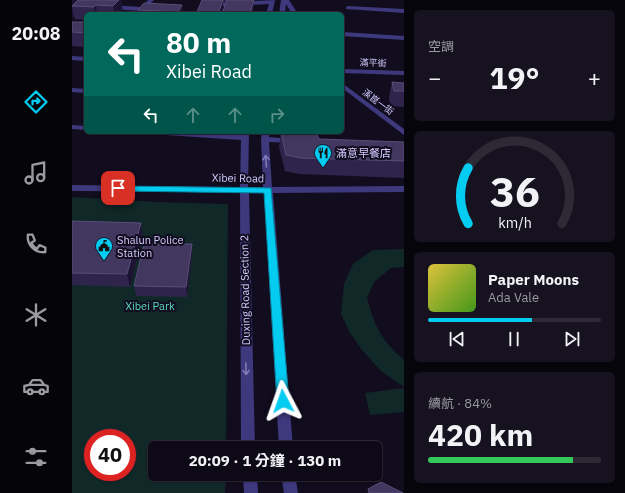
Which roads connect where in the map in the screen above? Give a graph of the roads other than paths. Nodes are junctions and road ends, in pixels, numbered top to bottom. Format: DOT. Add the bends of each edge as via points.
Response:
graph roads {
  1 [pos="151,0"];
  2 [pos="212,0"];
  3 [pos="285,0"];
  4 [pos="272,1"];
  5 [pos="104,7"];
  6 [pos="348,8"];
  7 [pos="404,11"];
  8 [pos="269,12"];
  9 [pos="282,12"];
  10 [pos="294,12"];
  11 [pos="344,34"];
  12 [pos="404,38"];
  13 [pos="72,58"];
  14 [pos="84,59"];
  15 [pos="344,71"];
  16 [pos="404,73"];
  17 [pos="344,87"];
  18 [pos="72,90"];
  19 [pos="84,91"];
  20 [pos="72,127"];
  21 [pos="84,128"];
  22 [pos="404,133"];
  23 [pos="213,134"];
  24 [pos="245,135"];
  25 [pos="265,136"];
  26 [pos="301,141"];
  27 [pos="72,188"];
  28 [pos="244,190"];
  29 [pos="268,190"];
  30 [pos="404,190"];
  31 [pos="248,441"];
  32 [pos="286,441"];
  33 [pos="250,481"];
  34 [pos="289,481"];
  35 [pos="251,493"];
  36 [pos="291,493"];
  1 -- 5 [label="street" via="143,9"];
  2 -- 4 [label="street" via="209,4"];
  3 -- 9 [label="street"];
  3 -- 10 [label="street"];
  4 -- 8 [label="street"];
  6 -- 7 [label="street"];
  11 -- 12 [label="street"];
  13 -- 14 [label="street"];
  15 -- 16 [label="street, 滿平街"];
  17 -- 22 [label="street, 溪崑一街"];
  18 -- 19 [label="street"];
  20 -- 21 [label="street"];
  23 -- 24 [label="street"];
  24 -- 28 [label="street, Duxing Road Section 2"];
  25 -- 26 [label="street"];
  29 -- 25 [label="street, one-way"];
  27 -- 28 [label="street, Xibei Road"];
  28 -- 29 [label="street, Xibei Road"];
  28 -- 31 [label="street, Duxing Road Section 2, one-way"];
  29 -- 30 [label="street, Xibei Road"];
  29 -- 32 [label="street"];
  33 -- 35 [label="street"];
  34 -- 36 [label="street"];
}
